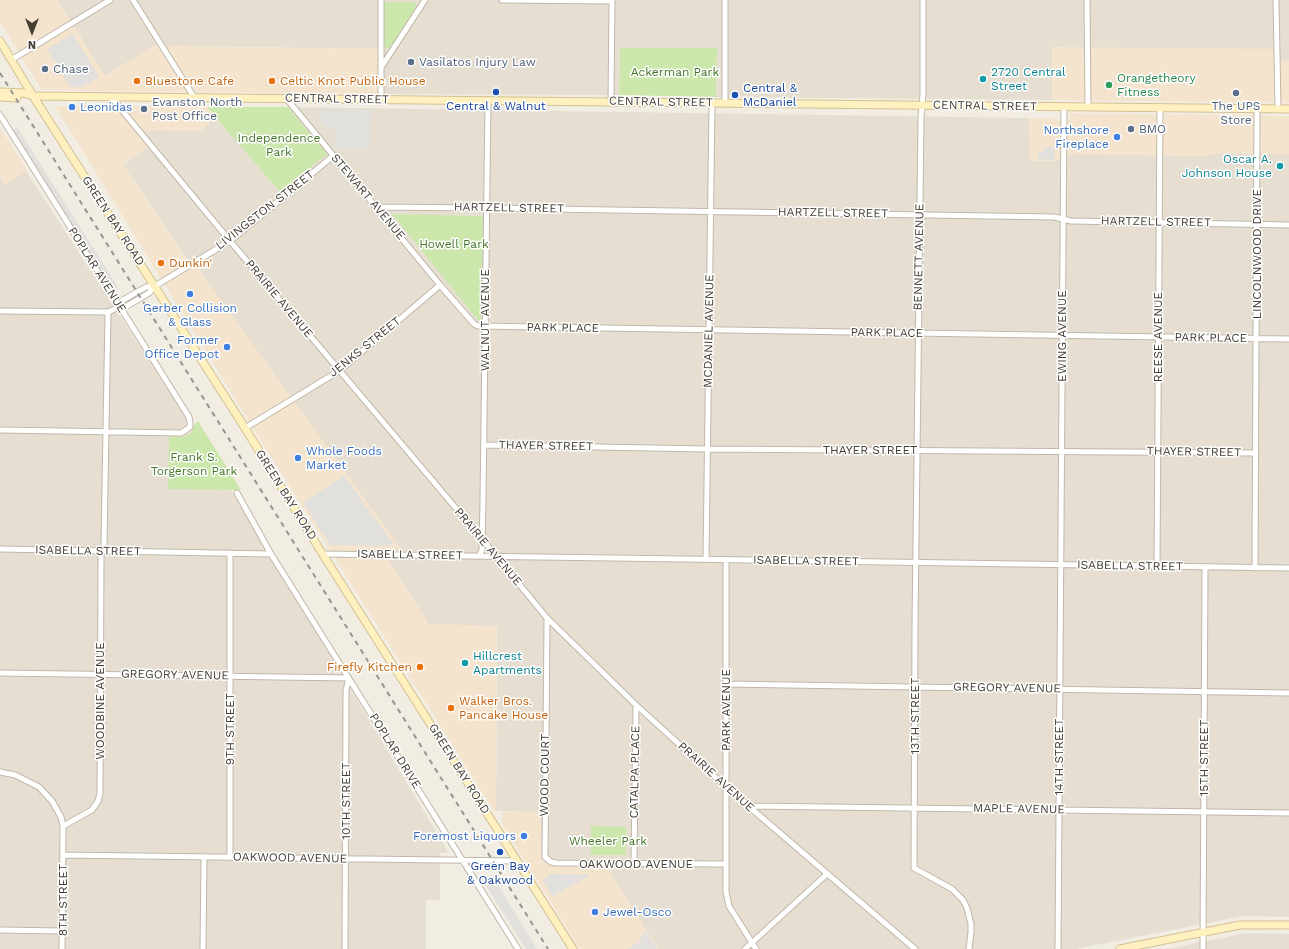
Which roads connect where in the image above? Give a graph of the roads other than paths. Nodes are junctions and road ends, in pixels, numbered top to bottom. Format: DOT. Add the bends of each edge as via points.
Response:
graph roads {
  1 [pos="110,0"];
  2 [pos="133,0"];
  3 [pos="381,0"];
  4 [pos="425,0"];
  5 [pos="502,0"];
  6 [pos="725,0"];
  7 [pos="923,0"];
  8 [pos="1087,0"];
  9 [pos="1276,0"];
  10 [pos="612,1"];
  11 [pos="0,41"];
  12 [pos="12,60"];
  13 [pos="382,67"];
  14 [pos="0,92"];
  15 [pos="33,96"];
  16 [pos="0,97"];
  17 [pos="111,97"];
  18 [pos="194,98"];
  19 [pos="286,98"];
  20 [pos="381,99"];
  21 [pos="488,100"];
  22 [pos="611,102"];
  23 [pos="712,103"];
  24 [pos="725,103"];
  25 [pos="922,105"];
  26 [pos="1064,106"];
  27 [pos="1088,107"];
  28 [pos="1160,107"];
  29 [pos="1258,108"];
  30 [pos="1278,109"];
  31 [pos="1289,109"];
  32 [pos="0,115"];
  33 [pos="333,156"];
  34 [pos="376,207"];
  35 [pos="486,208"];
  36 [pos="710,211"];
  37 [pos="920,214"];
  38 [pos="1063,219"];
  39 [pos="1159,222"];
  40 [pos="1257,224"];
  41 [pos="1289,224"];
  42 [pos="230,241"];
  43 [pos="440,285"];
  44 [pos="155,286"];
  45 [pos="119,307"];
  46 [pos="0,311"];
  47 [pos="108,312"];
  48 [pos="484,327"];
  49 [pos="709,330"];
  50 [pos="918,333"];
  51 [pos="1062,335"];
  52 [pos="1158,337"];
  53 [pos="1256,338"];
  54 [pos="1289,339"];
  55 [pos="339,371"];
  56 [pos="245,428"];
  57 [pos="0,430"];
  58 [pos="105,432"];
  59 [pos="484,445"];
  60 [pos="707,449"];
  61 [pos="917,450"];
  62 [pos="1061,451"];
  63 [pos="1157,452"];
  64 [pos="1256,453"];
  65 [pos="237,493"];
  66 [pos="482,539"];
  67 [pos="0,549"];
  68 [pos="230,553"];
  69 [pos="101,554"];
  70 [pos="272,554"];
  71 [pos="323,554"];
  72 [pos="479,556"];
  73 [pos="496,556"];
  74 [pos="706,559"];
  75 [pos="726,560"];
  76 [pos="916,563"];
  77 [pos="1060,566"];
  78 [pos="1157,567"];
  79 [pos="1205,568"];
  80 [pos="1255,568"];
  81 [pos="1289,568"];
  82 [pos="547,618"];
  83 [pos="0,673"];
  84 [pos="101,674"];
  85 [pos="230,676"];
  86 [pos="349,678"];
  87 [pos="726,684"];
  88 [pos="915,687"];
  89 [pos="1060,689"];
  90 [pos="1204,691"];
  91 [pos="1289,693"];
  92 [pos="636,705"];
  93 [pos="0,772"];
  94 [pos="725,786"];
  95 [pos="749,806"];
  96 [pos="914,808"];
  97 [pos="1059,810"];
  98 [pos="1203,812"];
  99 [pos="1289,814"];
  100 [pos="63,826"];
  101 [pos="63,853"];
  102 [pos="204,857"];
  103 [pos="230,857"];
  104 [pos="345,859"];
  105 [pos="548,860"];
  106 [pos="463,861"];
  107 [pos="517,861"];
  108 [pos="634,864"];
  109 [pos="726,864"];
  110 [pos="827,874"];
  111 [pos="1289,924"];
  112 [pos="0,930"];
  113 [pos="62,931"];
  114 [pos="1203,933"];
  115 [pos="752,944"];
  116 [pos="62,949"];
  117 [pos="203,949"];
  118 [pos="345,949"];
  119 [pos="518,949"];
  120 [pos="573,949"];
  121 [pos="745,949"];
  122 [pos="756,949"];
  123 [pos="915,949"];
  124 [pos="968,949"];
  125 [pos="1058,949"];
  126 [pos="1120,949"];
  127 [pos="1203,949"];
  1 -- 12 [label="street"];
  2 -- 18 [label="street"];
  3 -- 13 [label="street"];
  4 -- 13 [label="street"];
  5 -- 10 [label="street"];
  6 -- 24 [label="street"];
  7 -- 25 [label="street, BENNETT AVENUE"];
  8 -- 27 [label="street"];
  9 -- 30 [label="street"];
  10 -- 22 [label="street"];
  11 -- 12 [label="main road, GREEN BAY ROAD"];
  12 -- 15 [label="main road, GREEN BAY ROAD"];
  13 -- 20 [label="street"];
  14 -- 15 [label="main road, CENTRAL STREET"];
  15 -- 16 [label="main road, CENTRAL STREET"];
  15 -- 17 [label="main road, CENTRAL STREET"];
  15 -- 44 [label="main road, GREEN BAY ROAD"];
  17 -- 18 [label="main road, CENTRAL STREET"];
  17 -- 42 [label="street, PRAIRIE AVENUE"];
  18 -- 19 [label="main road, CENTRAL STREET"];
  19 -- 20 [label="main road, CENTRAL STREET"];
  19 -- 33 [label="street, STEWART AVENUE"];
  20 -- 21 [label="main road, CENTRAL STREET"];
  21 -- 22 [label="main road, CENTRAL STREET"];
  21 -- 35 [label="street, WALNUT AVENUE"];
  22 -- 23 [label="main road, CENTRAL STREET"];
  23 -- 24 [label="main road, CENTRAL STREET"];
  23 -- 36 [label="street, MCDANIEL AVENUE"];
  24 -- 25 [label="main road, CENTRAL STREET"];
  25 -- 26 [label="main road, CENTRAL STREET"];
  25 -- 37 [label="street, BENNETT AVENUE"];
  26 -- 27 [label="main road, CENTRAL STREET"];
  26 -- 38 [label="street, EWING AVENUE"];
  27 -- 28 [label="main road, CENTRAL STREET"];
  28 -- 29 [label="main road, CENTRAL STREET"];
  28 -- 39 [label="street, REESE AVENUE"];
  29 -- 30 [label="main road, CENTRAL STREET"];
  29 -- 40 [label="street, LINCOLNWOOD DRIVE"];
  30 -- 31 [label="main road, CENTRAL STREET"];
  32 -- 45 [label="street, POPLAR AVENUE"];
  33 -- 34 [label="street, STEWART AVENUE"];
  33 -- 42 [label="street, LIVINGSTON STREET"];
  34 -- 35 [label="street, HARTZELL STREET"];
  34 -- 43 [label="street, STEWART AVENUE"];
  35 -- 36 [label="street, HARTZELL STREET"];
  35 -- 48 [label="street, WALNUT AVENUE"];
  36 -- 37 [label="street, HARTZELL STREET"];
  36 -- 49 [label="street, MCDANIEL AVENUE"];
  37 -- 38 [label="street, HARTZELL STREET"];
  37 -- 50 [label="street, BENNETT AVENUE"];
  38 -- 39 [label="street, HARTZELL STREET"];
  38 -- 51 [label="street, EWING AVENUE"];
  39 -- 40 [label="street, HARTZELL STREET"];
  39 -- 52 [label="street, REESE AVENUE"];
  40 -- 41 [label="street, HARTZELL STREET"];
  40 -- 53 [label="street, LINCOLNWOOD DRIVE"];
  42 -- 44 [label="street, LIVINGSTON STREET"];
  42 -- 55 [label="street, PRAIRIE AVENUE"];
  43 -- 48 [label="street, STEWART AVENUE" via="474,324"];
  43 -- 55 [label="street, JENKS STREET"];
  44 -- 45 [label="street, LIVINGSTON STREET" via="149,293 127,306"];
  44 -- 56 [label="main road, GREEN BAY ROAD"];
  45 -- 47 [label="street, LIVINGSTON STREET"];
  45 -- 58 [label="street, POPLAR AVENUE" via="188,417 190,427 181,433"];
  46 -- 47 [label="street, LIVINGSTON STREET"];
  47 -- 58 [label="street, WOODBINE AVENUE"];
  48 -- 49 [label="street, PARK PLACE"];
  48 -- 59 [label="street, WALNUT AVENUE"];
  49 -- 50 [label="street, PARK PLACE"];
  49 -- 60 [label="street, MCDANIEL AVENUE"];
  50 -- 51 [label="street, PARK PLACE"];
  50 -- 61 [label="street, BENNETT AVENUE"];
  51 -- 52 [label="street, PARK PLACE"];
  51 -- 62 [label="street, EWING AVENUE"];
  52 -- 53 [label="street, PARK PLACE"];
  52 -- 63 [label="street, REESE AVENUE"];
  53 -- 54 [label="street, PARK PLACE"];
  53 -- 64 [label="street, LINCOLNWOOD DRIVE"];
  55 -- 56 [label="street, JENKS STREET"];
  55 -- 66 [label="street, PRAIRIE AVENUE"];
  56 -- 71 [label="main road, GREEN BAY ROAD"];
  57 -- 58 [label="street"];
  58 -- 69 [label="street, WOODBINE AVENUE" via="104,545"];
  59 -- 60 [label="street, THAYER STREET"];
  59 -- 66 [label="street, WALNUT AVENUE"];
  60 -- 61 [label="street, THAYER STREET"];
  60 -- 74 [label="street, MCDANIEL AVENUE"];
  61 -- 62 [label="street, THAYER STREET"];
  61 -- 76 [label="street, BENNETT AVENUE"];
  62 -- 63 [label="street, THAYER STREET"];
  62 -- 77 [label="street, EWING AVENUE"];
  63 -- 64 [label="street, THAYER STREET"];
  63 -- 78 [label="street, REESE AVENUE"];
  64 -- 80 [label="street, LINCOLNWOOD DRIVE"];
  65 -- 70 [label="street"];
  66 -- 72 [label="street, WALNUT AVENUE"];
  66 -- 73 [label="street, PRAIRIE AVENUE"];
  67 -- 69 [label="street, ISABELLA STREET"];
  68 -- 69 [label="street, ISABELLA STREET"];
  68 -- 70 [label="street, ISABELLA STREET"];
  68 -- 85 [label="street, 9TH STREET"];
  69 -- 84 [label="street, WOODBINE AVENUE"];
  70 -- 86 [label="street, POPLAR DRIVE"];
  71 -- 72 [label="street, ISABELLA STREET"];
  71 -- 107 [label="main road, GREEN BAY ROAD"];
  72 -- 73 [label="street, ISABELLA STREET"];
  73 -- 74 [label="street, ISABELLA STREET"];
  73 -- 82 [label="street, PRAIRIE AVENUE"];
  74 -- 75 [label="street, ISABELLA STREET"];
  75 -- 76 [label="street, ISABELLA STREET"];
  75 -- 87 [label="street, PARK AVENUE"];
  76 -- 77 [label="street, ISABELLA STREET"];
  76 -- 88 [label="street, 13TH STREET"];
  77 -- 78 [label="street, ISABELLA STREET"];
  77 -- 89 [label="street, 14TH STREET"];
  78 -- 79 [label="street, ISABELLA STREET"];
  79 -- 80 [label="street, ISABELLA STREET"];
  79 -- 90 [label="street, 15TH STREET"];
  80 -- 81 [label="street, ISABELLA STREET"];
  82 -- 92 [label="street, PRAIRIE AVENUE"];
  82 -- 105 [label="street, WOOD COURT" via="545,853"];
  83 -- 84 [label="street, GREGORY AVENUE"];
  84 -- 85 [label="street, GREGORY AVENUE"];
  84 -- 100 [label="street, WOODBINE AVENUE" via="100,794 92,810"];
  85 -- 86 [label="street, GREGORY AVENUE"];
  85 -- 103 [label="street, 9TH STREET"];
  86 -- 104 [label="street, 10TH STREET" via="346,690"];
  86 -- 106 [label="street, POPLAR DRIVE"];
  87 -- 88 [label="street, GREGORY AVENUE"];
  87 -- 94 [label="street, PARK AVENUE"];
  88 -- 89 [label="street, GREGORY AVENUE"];
  88 -- 96 [label="street, 13TH STREET"];
  89 -- 90 [label="street, GREGORY AVENUE"];
  89 -- 97 [label="street, 14TH STREET"];
  90 -- 91 [label="street, GREGORY AVENUE"];
  90 -- 98 [label="street, 15TH STREET"];
  92 -- 94 [label="street, PRAIRIE AVENUE"];
  92 -- 108 [label="street, CATALPA PLACE"];
  93 -- 100 [label="street" via="15,775 38,788 57,809 62,817"];
  94 -- 95 [label="street, PRAIRIE AVENUE"];
  94 -- 109 [label="street, PARK AVENUE"];
  95 -- 96 [label="street, MAPLE AVENUE"];
  95 -- 110 [label="street, PRAIRIE AVENUE"];
  96 -- 97 [label="street, MAPLE AVENUE"];
  96 -- 124 [label="street, 13TH STREET" via="914,868 952,889 963,900 971,924"];
  97 -- 98 [label="street, MAPLE AVENUE"];
  97 -- 125 [label="street, 14TH STREET"];
  98 -- 99 [label="street, MAPLE AVENUE"];
  98 -- 114 [label="street, 15TH STREET"];
  100 -- 101 [label="street, 8TH STREET"];
  101 -- 102 [label="street, OAKWOOD AVENUE"];
  101 -- 113 [label="street, 8TH STREET"];
  102 -- 103 [label="street, OAKWOOD AVENUE"];
  102 -- 117 [label="street"];
  103 -- 104 [label="street, OAKWOOD AVENUE"];
  104 -- 106 [label="street, OAKWOOD AVENUE"];
  104 -- 118 [label="street, 10TH STREET"];
  105 -- 108 [label="street, OAKWOOD AVENUE" via="556,863"];
  106 -- 107 [label="street, OAKWOOD AVENUE"];
  106 -- 119 [label="street, POPLAR DRIVE"];
  107 -- 120 [label="main road, GREEN BAY ROAD"];
  108 -- 109 [label="street, OAKWOOD AVENUE"];
  109 -- 115 [label="street, PARK AVENUE" via="729,906"];
  110 -- 115 [label="street"];
  110 -- 123 [label="street, PRAIRIE AVENUE"];
  111 -- 114 [label="main road" via="1240,924"];
  112 -- 113 [label="street"];
  113 -- 116 [label="street, 8TH STREET"];
  114 -- 126 [label="main road"];
  114 -- 127 [label="street, 15TH STREET"];
  115 -- 121 [label="street"];
  115 -- 122 [label="street, PARK AVENUE"];
}
